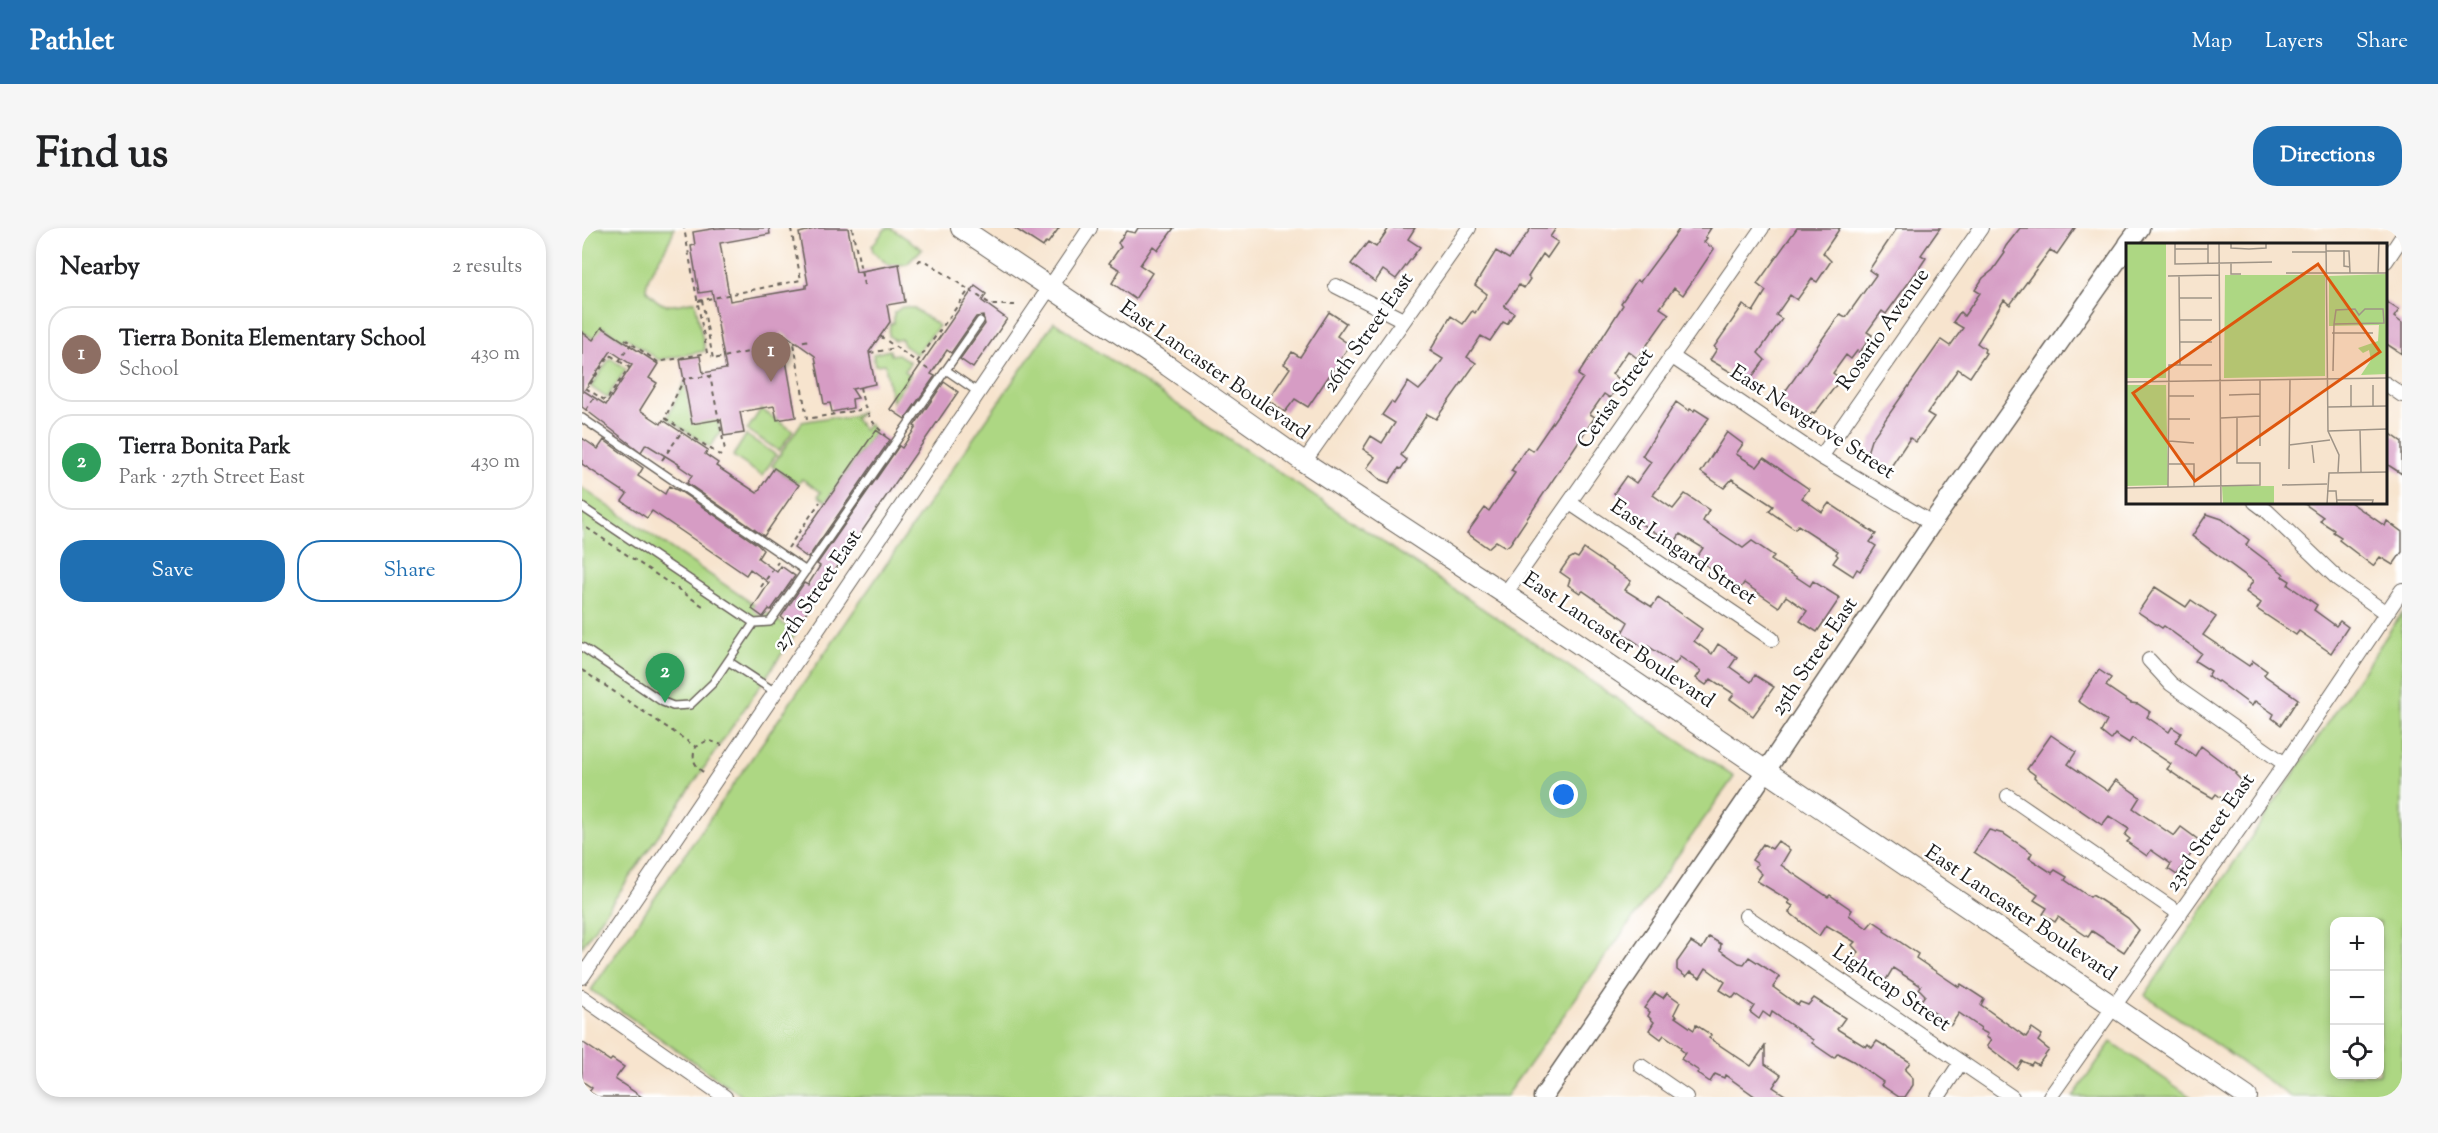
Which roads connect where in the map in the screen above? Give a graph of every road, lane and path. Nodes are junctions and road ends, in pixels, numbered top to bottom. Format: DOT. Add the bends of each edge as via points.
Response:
graph roads {
  1 [pos="684,228"];
  2 [pos="794,228"];
  3 [pos="852,228"];
  4 [pos="961,228"];
  5 [pos="1090,228"];
  6 [pos="1469,228"];
  7 [pos="1762,228"];
  8 [pos="1982,228"];
  9 [pos="2140,228"];
  10 [pos="2402,237"];
  11 [pos="2129,243"];
  12 [pos="2126,248"];
  13 [pos="2387,258"];
  14 [pos="918,262"];
  15 [pos="864,285"];
  16 [pos="1336,286"];
  17 [pos="1049,288"];
  18 [pos="969,290"];
  19 [pos="702,300"];
  20 [pos="698,301"];
  21 [pos="1018,305"];
  22 [pos="1403,320"];
  23 [pos="980,321"];
  24 [pos="880,336"];
  25 [pos="625,339"];
  26 [pos="810,340"];
  27 [pos="794,343"];
  28 [pos="631,344"];
  29 [pos="898,348"];
  30 [pos="870,353"];
  31 [pos="1671,356"];
  32 [pos="619,361"];
  33 [pos="918,362"];
  34 [pos="946,370"];
  35 [pos="940,378"];
  36 [pos="2387,385"];
  37 [pos="860,387"];
  38 [pos="978,392"];
  39 [pos="596,395"];
  40 [pos="2402,395"];
  41 [pos="860,410"];
  42 [pos="582,417"];
  43 [pos="683,430"];
  44 [pos="896,442"];
  45 [pos="725,450"];
  46 [pos="721,456"];
  47 [pos="1821,457"];
  48 [pos="1304,462"];
  49 [pos="657,469"];
  50 [pos="820,502"];
  51 [pos="1570,503"];
  52 [pos="2258,504"];
  53 [pos="582,507"];
  54 [pos="1932,523"];
  55 [pos="587,528"];
  56 [pos="783,555"];
  57 [pos="806,571"];
  58 [pos="761,587"];
  59 [pos="2402,590"];
  60 [pos="1505,594"];
  61 [pos="703,606"];
  62 [pos="2386,613"];
  63 [pos="753,623"];
  64 [pos="1772,639"];
  65 [pos="582,647"];
  66 [pos="2149,660"];
  67 [pos="728,661"];
  68 [pos="582,670"];
  69 [pos="775,692"];
  70 [pos="722,745"];
  71 [pos="696,747"];
  72 [pos="2285,764"];
  73 [pos="1766,770"];
  74 [pos="703,772"];
  75 [pos="2008,796"];
  76 [pos="2180,914"];
  77 [pos="1746,916"];
  78 [pos="582,977"];
  79 [pos="582,997"];
  80 [pos="2114,1006"];
  81 [pos="1961,1062"];
  82 [pos="1641,1066"];
  83 [pos="725,1097"];
  84 [pos="1544,1097"];
  85 [pos="1686,1097"];
  86 [pos="1938,1097"];
  87 [pos="2012,1097"];
  88 [pos="2050,1097"];
  89 [pos="2247,1097"];
  1 -- 20 [label="path"];
  2 -- 19 [label="path" via="791,229 801,280"];
  3 -- 15 [label="path"];
  4 -- 17 [label="main road, East Lancaster Boulevard"];
  5 -- 17 [label="street, 27th Street East"];
  6 -- 22 [label="street, 26th Street East"];
  7 -- 31 [label="street, Cerisa Street"];
  8 -- 47 [label="street, Rosario Avenue"];
  9 -- 11 [label="street, 25th Street East"];
  10 -- 13 [label="street"];
  12 -- 54 [label="street, 25th Street East"];
  14 -- 18 [label="path" via="929,263"];
  16 -- 22 [label="street"];
  17 -- 38 [label="street, 27th Street East"];
  17 -- 48 [label="main road, East Lancaster Boulevard"];
  18 -- 21 [label="path" via="992,305"];
  18 -- 33 [label="path"];
  19 -- 20 [label="path"];
  19 -- 27 [label="path" via="713,359"];
  20 -- 28 [label="path" via="707,353 658,362"];
  22 -- 48 [label="street, 26th Street East"];
  23 -- 34 [label="lane"];
  24 -- 29 [label="path"];
  25 -- 28 [label="path"];
  26 -- 27 [label="path"];
  27 -- 41 [label="path" via="807,419"];
  28 -- 32 [label="path"];
  29 -- 30 [label="path"];
  29 -- 33 [label="path"];
  31 -- 47 [label="street, East Newgrove Street"];
  31 -- 51 [label="street, Cerisa Street"];
  32 -- 39 [label="path" via="610,354 587,389"];
  32 -- 39 [label="path" via="629,367 606,401"];
  33 -- 35 [label="path"];
  34 -- 35 [label="lane"];
  34 -- 38 [label="lane"];
  35 -- 44 [label="lane"];
  36 -- 40 [label="street"];
  37 -- 44 [label="path" via="864,411 876,428"];
  38 -- 69 [label="street, 27th Street East"];
  39 -- 42 [label="path"];
  42 -- 49 [label="lane"];
  43 -- 45 [label="path" via="665,418 684,379 710,376"];
  43 -- 46 [label="path"];
  43 -- 49 [label="path"];
  44 -- 57 [label="lane"];
  47 -- 54 [label="street, East Newgrove Street"];
  48 -- 60 [label="main road, East Lancaster Boulevard"];
  49 -- 56 [label="lane"];
  50 -- 56 [label="path"];
  51 -- 60 [label="street, Cerisa Street"];
  51 -- 64 [label="street, East Lingard Street"];
  52 -- 62 [label="street" via="2338,579"];
  53 -- 63 [label="lane"];
  54 -- 73 [label="street, 25th Street East"];
  55 -- 61 [label="path"];
  56 -- 57 [label="lane"];
  56 -- 58 [label="path"];
  57 -- 63 [label="lane" via="770,622"];
  59 -- 62 [label="street, 23rd Street East"];
  60 -- 73 [label="main road, East Lancaster Boulevard"];
  62 -- 72 [label="street, 23rd Street East"];
  63 -- 67 [label="lane"];
  65 -- 67 [label="lane" via="645,691 673,705 690,705"];
  66 -- 72 [label="street" via="2171,684"];
  67 -- 69 [label="lane"];
  68 -- 71 [label="path"];
  69 -- 78 [label="street, 27th Street East"];
  70 -- 71 [label="path" via="708,740"];
  71 -- 74 [label="path" via="694,762"];
  72 -- 76 [label="street, 23rd Street East"];
  73 -- 80 [label="main road, East Lancaster Boulevard"];
  73 -- 84 [label="street, 25th Street East"];
  75 -- 76 [label="street"];
  76 -- 80 [label="street, 23rd Street East"];
  77 -- 81 [label="street, Lightcap Street"];
  79 -- 83 [label="street"];
  80 -- 88 [label="street, 23rd Street East"];
  80 -- 89 [label="main road, East Lancaster Boulevard"];
  81 -- 86 [label="street"];
  81 -- 87 [label="street, Lightcap Street"];
  82 -- 85 [label="street"];
}
